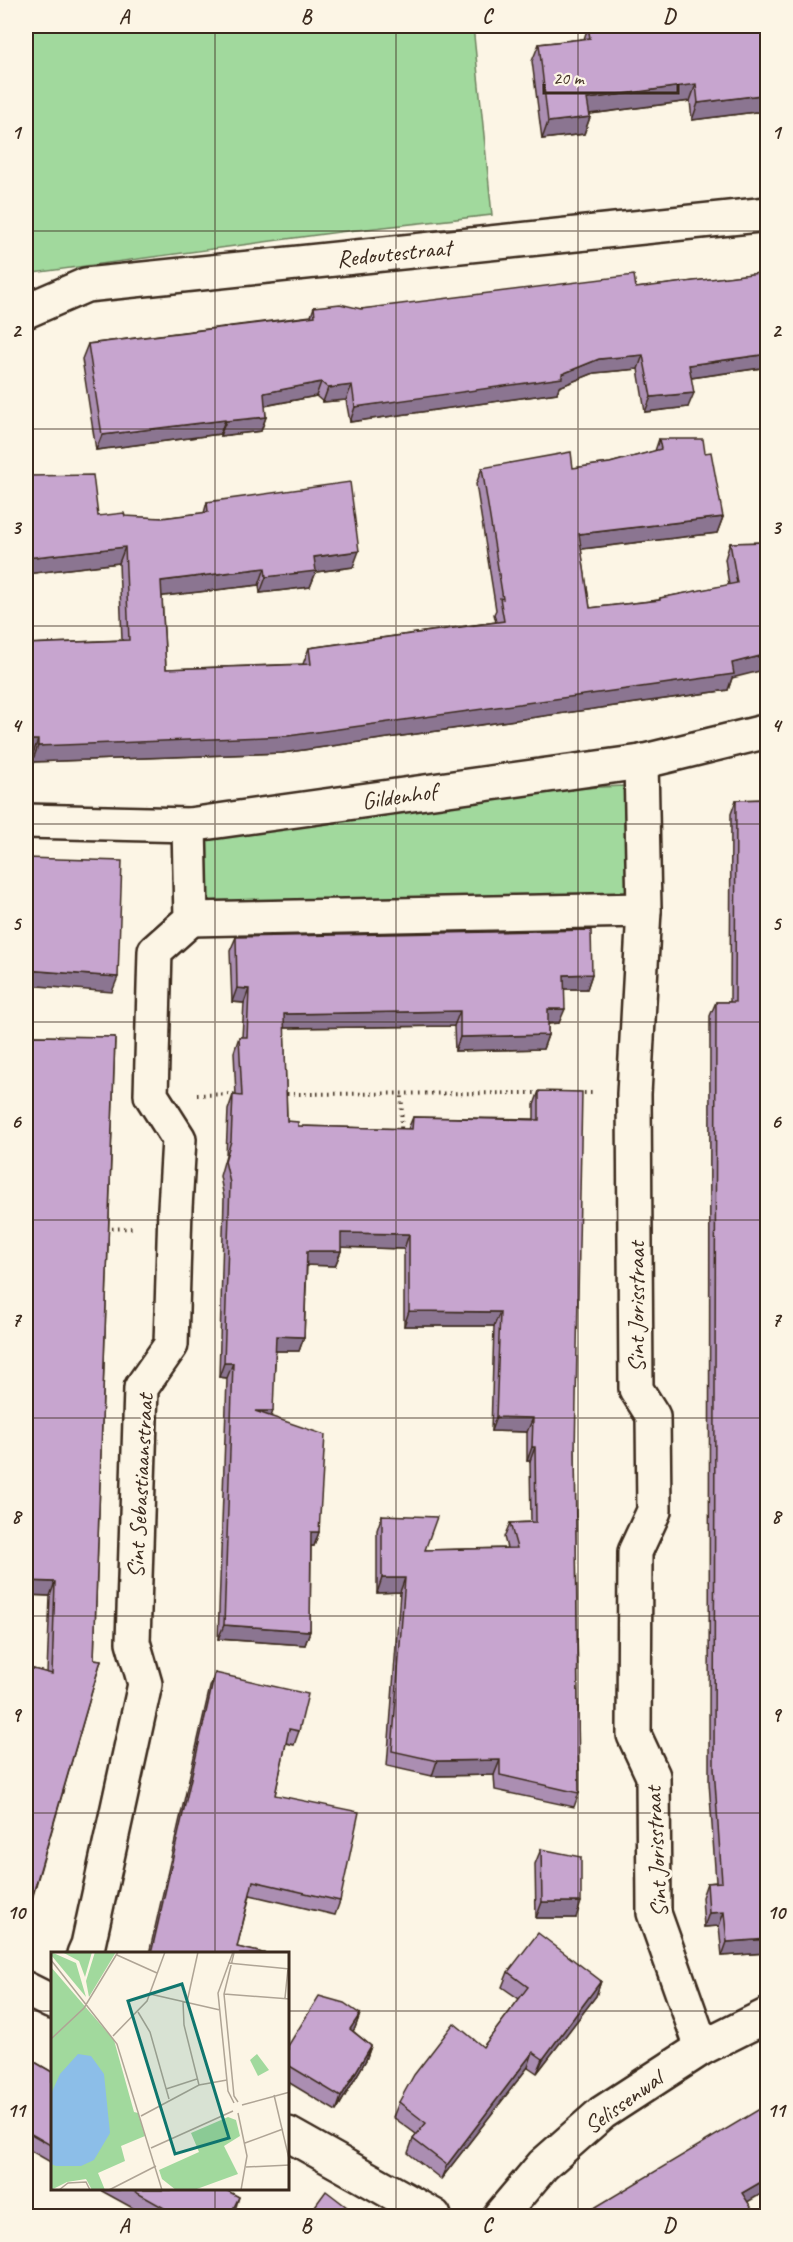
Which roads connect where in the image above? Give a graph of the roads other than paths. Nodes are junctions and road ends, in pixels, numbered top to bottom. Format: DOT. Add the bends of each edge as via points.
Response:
graph roads {
  1 [pos="768,214"];
  2 [pos="26,311"];
  3 [pos="768,730"];
  4 [pos="641,762"];
  5 [pos="26,821"];
  6 [pos="189,825"];
  7 [pos="644,910"];
  8 [pos="191,919"];
  9 [pos="85,1952"];
  10 [pos="26,1989"];
  11 [pos="51,2002"];
  12 [pos="768,2015"];
  13 [pos="702,2048"];
  14 [pos="290,2135"];
  15 [pos="434,2217"];
  16 [pos="500,2217"];
  1 -- 2 [label="street, Redoutestraat" via="86,285"];
  3 -- 4 [label="street, Gildenhof"];
  4 -- 6 [label="street, Gildenhof"];
  4 -- 7 [label="street, Sint Jorisstraat"];
  5 -- 6 [label="street, Gildenhof"];
  6 -- 8 [label="street"];
  7 -- 8 [label="street"];
  7 -- 13 [label="street, Sint Jorisstraat" via="634,1094 636,1389 653,1416 654,1511 635,1552 634,1735 653,1776 654,1913"];
  8 -- 9 [label="street, Sint Sebastiaanstraat" via="155,951 151,1095 179,1139 171,1345 141,1388 133,1642 146,1684"];
  10 -- 11 [label="street"];
  12 -- 13 [label="street, Selissenwal"];
  13 -- 16 [label="street, Selissenwal" via="603,2113 543,2165"];
  14 -- 15 [label="street"];
}
